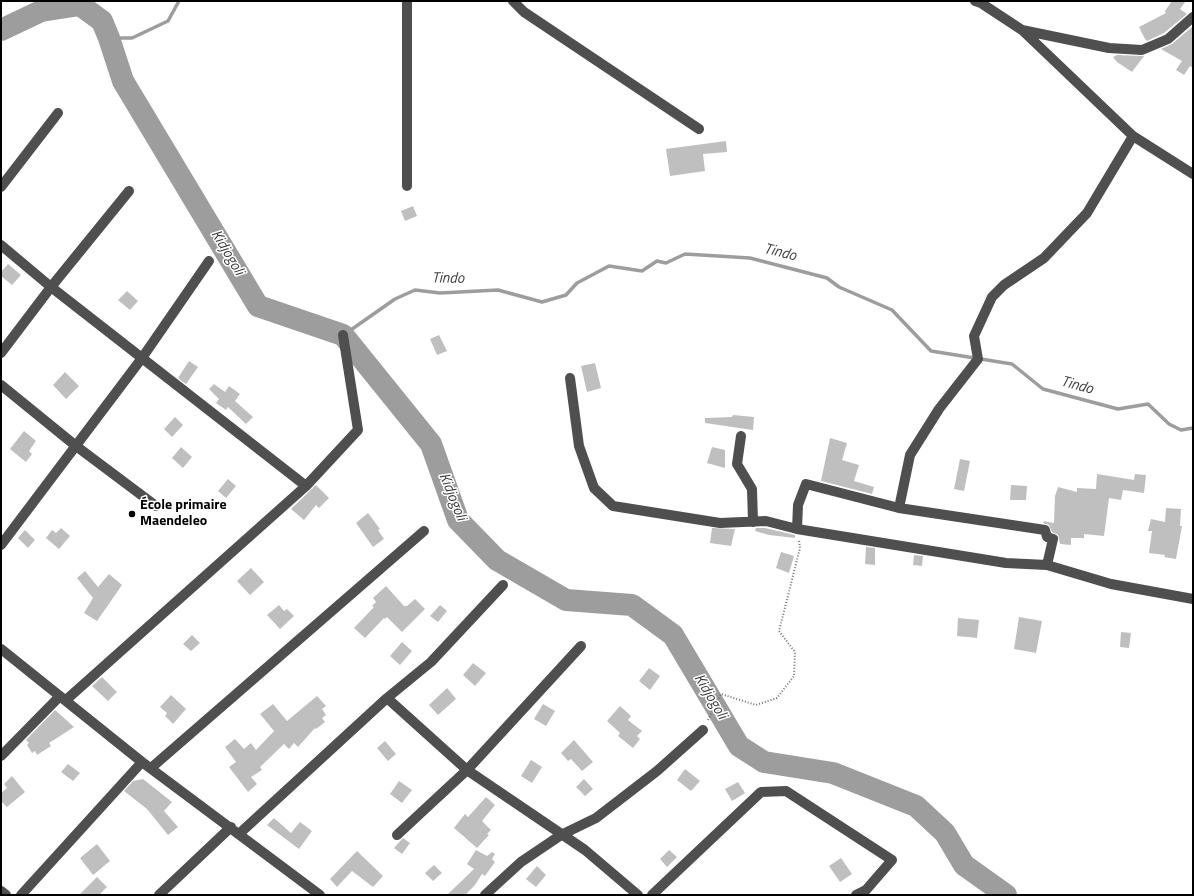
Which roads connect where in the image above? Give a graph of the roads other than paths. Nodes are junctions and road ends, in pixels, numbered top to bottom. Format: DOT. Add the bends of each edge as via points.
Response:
graph roads {
  1 [pos="407,1"];
  2 [pos="513,1"];
  3 [pos="975,1"];
  4 [pos="1193,17"];
  5 [pos="1022,30"];
  6 [pos="58,113"];
  7 [pos="699,129"];
  8 [pos="1133,136"];
  9 [pos="1193,174"];
  10 [pos="407,186"];
  11 [pos="1,187"];
  12 [pos="129,191"];
  13 [pos="1,245"];
  14 [pos="209,261"];
  15 [pos="51,287"];
  16 [pos="343,335"];
  17 [pos="1,353"];
  18 [pos="142,358"];
  19 [pos="570,378"];
  20 [pos="1,385"];
  21 [pos="741,436"];
  22 [pos="76,446"];
  23 [pos="306,486"];
  24 [pos="156,506"];
  25 [pos="899,508"];
  26 [pos="753,522"];
  27 [pos="797,529"];
  28 [pos="424,531"];
  29 [pos="1,545"];
  30 [pos="1047,565"];
  31 [pos="503,585"];
  32 [pos="1193,599"];
  33 [pos="581,646"];
  34 [pos="1,649"];
  35 [pos="63,698"];
  36 [pos="387,698"];
  37 [pos="704,730"];
  38 [pos="1,756"];
  39 [pos="142,762"];
  40 [pos="151,768"];
  41 [pos="468,770"];
  42 [pos="236,830"];
  43 [pos="397,835"];
  44 [pos="560,835"];
  45 [pos="1,891"];
  46 [pos="6,895"];
  47 [pos="21,895"];
  48 [pos="159,895"];
  49 [pos="320,895"];
  50 [pos="485,895"];
  51 [pos="638,895"];
  52 [pos="652,895"];
  53 [pos="856,895"];
  1 -- 10 [label="street"];
  2 -- 7 [label="street" via="524,12"];
  3 -- 5 [label="street"];
  4 -- 5 [label="street" via="1168,39 1142,50 1109,48"];
  5 -- 8 [label="street"];
  6 -- 11 [label="street"];
  8 -- 9 [label="street"];
  8 -- 25 [label="street" via="1087,213 1044,258 1004,285 992,297 974,336 978,359 938,409 910,455"];
  12 -- 15 [label="street"];
  13 -- 15 [label="street"];
  14 -- 18 [label="street"];
  15 -- 17 [label="street"];
  15 -- 18 [label="street"];
  16 -- 23 [label="street" via="358,430"];
  18 -- 22 [label="street"];
  18 -- 23 [label="street"];
  19 -- 26 [label="street" via="579,446 594,488 613,506 720,523"];
  20 -- 22 [label="street"];
  21 -- 26 [label="street" via="737,464 752,489"];
  22 -- 24 [label="street"];
  22 -- 29 [label="street"];
  23 -- 35 [label="street"];
  25 -- 27 [label="street" via="806,484 798,505"];
  25 -- 30 [label="street" via="1045,530 1047,537 1053,539"];
  26 -- 27 [label="street" via="766,521"];
  27 -- 30 [label="street" via="1006,563"];
  28 -- 40 [label="street"];
  30 -- 32 [label="street" via="1111,584"];
  31 -- 36 [label="street" via="431,662"];
  33 -- 41 [label="street"];
  34 -- 35 [label="street"];
  35 -- 38 [label="street"];
  35 -- 39 [label="street"];
  36 -- 41 [label="street"];
  36 -- 42 [label="street"];
  37 -- 44 [label="street" via="596,818"];
  39 -- 40 [label="street"];
  39 -- 47 [label="street"];
  40 -- 42 [label="street"];
  41 -- 43 [label="street"];
  41 -- 44 [label="street"];
  42 -- 48 [label="street"];
  42 -- 49 [label="street"];
  44 -- 50 [label="street" via="521,862"];
  44 -- 51 [label="street" via="586,850"];
  45 -- 46 [label="street"];
  52 -- 53 [label="street" via="761,792 786,790 892,860 866,890"];
}
